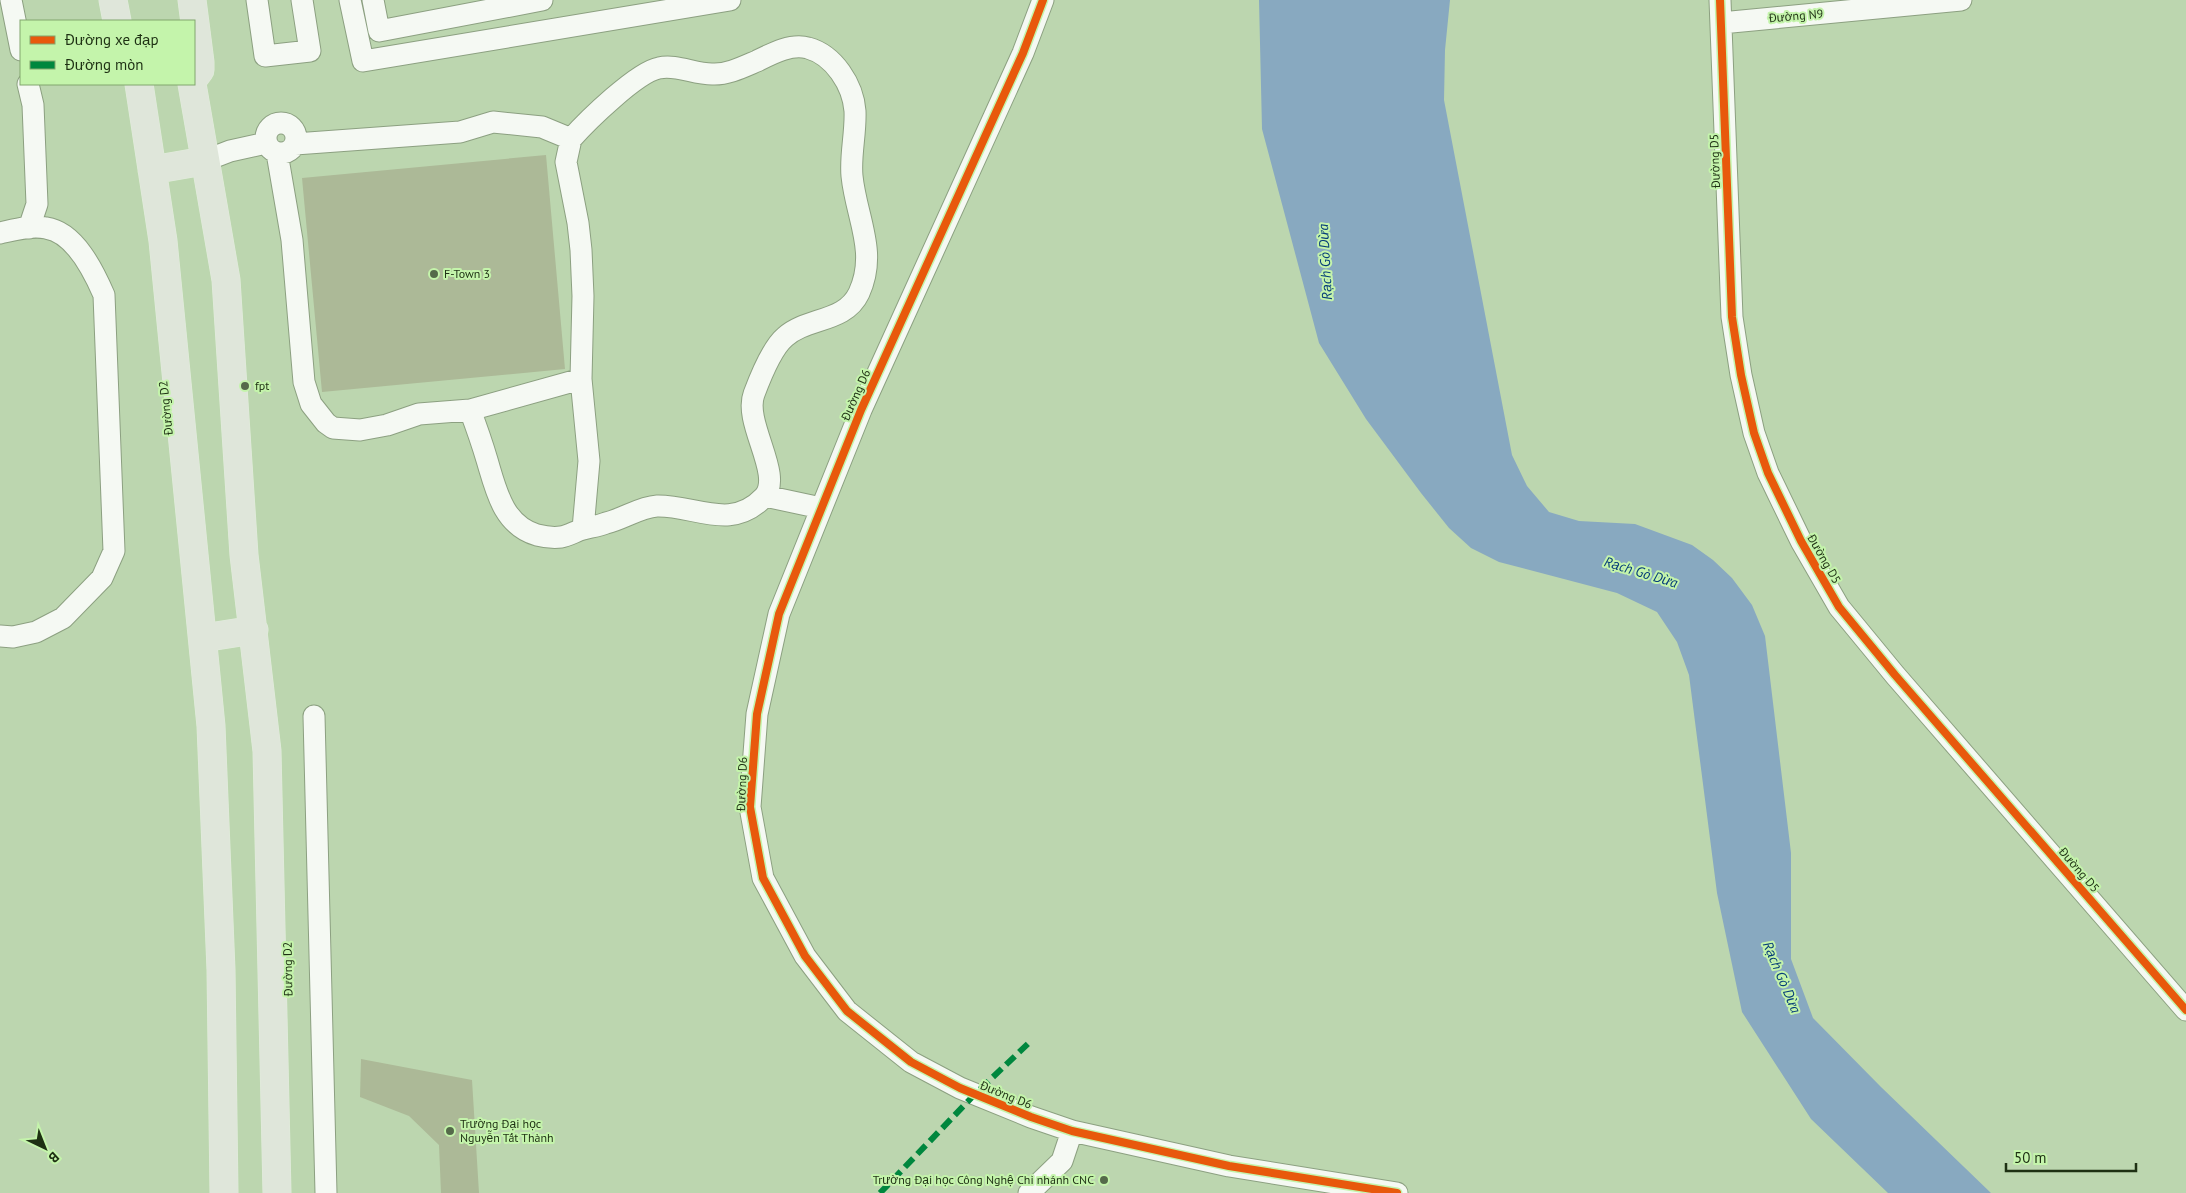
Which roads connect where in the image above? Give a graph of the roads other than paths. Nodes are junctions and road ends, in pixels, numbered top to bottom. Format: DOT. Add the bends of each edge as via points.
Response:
graph roads {
  1 [pos="11,0"];
  2 [pos="113,0"];
  3 [pos="127,0"];
  4 [pos="179,0"];
  5 [pos="192,0"];
  6 [pos="257,0"];
  7 [pos="302,0"];
  8 [pos="350,0"];
  9 [pos="373,0"];
  10 [pos="542,0"];
  11 [pos="726,0"];
  12 [pos="730,0"];
  13 [pos="1043,0"];
  14 [pos="1720,0"];
  15 [pos="1961,0"];
  16 [pos="117,20"];
  17 [pos="130,20"];
  18 [pos="182,20"];
  19 [pos="195,20"];
  20 [pos="195,23"];
  21 [pos="1721,23"];
  22 [pos="20,45"];
  23 [pos="195,77"];
  24 [pos="28,85"];
  25 [pos="139,85"];
  26 [pos="192,85"];
  27 [pos="571,138"];
  28 [pos="280,147"];
  29 [pos="204,161"];
  30 [pos="152,170"];
  31 [pos="29,228"];
  32 [pos="0,233"];
  33 [pos="581,379"];
  34 [pos="470,410"];
  35 [pos="765,496"];
  36 [pos="821,508"];
  37 [pos="583,529"];
  38 [pos="254,630"];
  39 [pos="0,636"];
  40 [pos="203,638"];
  41 [pos="314,716"];
  42 [pos="267,751"];
  43 [pos="2186,1010"];
  44 [pos="1072,1131"];
  45 [pos="224,1138"];
  46 [pos="1336,1188"];
  47 [pos="208,1193"];
  48 [pos="224,1193"];
  49 [pos="277,1193"];
  50 [pos="294,1193"];
  51 [pos="326,1193"];
  52 [pos="1029,1193"];
  53 [pos="1397,1193"];
  1 -- 22 [label="street"];
  2 -- 16 [label="main road"];
  3 -- 17 [label="main road"];
  4 -- 18 [label="main road"];
  5 -- 19 [label="main road"];
  6 -- 7 [label="street" via="265,56 310,51"];
  8 -- 11 [label="street" via="363,60"];
  9 -- 10 [label="street" via="379,30"];
  11 -- 12 [label="street"];
  13 -- 36 [label="street, Đường D6" via="1024,53 861,410"];
  14 -- 21 [label="street, Đường D5"];
  15 -- 21 [label="street, Đường N9"];
  20 -- 23 [label="main road" via="200,70"];
  21 -- 43 [label="street, Đường D5" via="1732,317 1754,432 1768,473 1801,541 1839,607"];
  24 -- 31 [label="street" via="37,204"];
  25 -- 30 [label="main road, Đường D2"];
  26 -- 29 [label="main road, Đường D2"];
  27 -- 28 [label="street" via="542,127 493,122 460,132"];
  27 -- 33 [label="street" via="566,162 578,223 584,296"];
  27 -- 35 [label="street" via="633,82 659,68 721,74 785,49 808,48 823,56 847,81 855,108 852,177 866,234 864,282 852,306 786,336 777,346 762,376 750,404 770,479"];
  28 -- 29 [label="street" via="230,151"];
  28 -- 34 [label="street" via="304,382 315,411 333,428 360,430 419,414"];
  29 -- 30 [label="main road"];
  29 -- 38 [label="main road, Đường D2" via="226,280 244,555"];
  30 -- 40 [label="main road, Đường D2" via="164,250"];
  31 -- 32 [label="street"];
  31 -- 39 [label="street" via="47,228 69,240 91,265 104,296 114,551 102,578 63,618 36,632"];
  33 -- 34 [label="street"];
  33 -- 37 [label="street" via="589,461"];
  34 -- 37 [label="street" via="499,499 512,520 533,534 550,537 561,537"];
  35 -- 36 [label="street"];
  35 -- 37 [label="street" via="746,510 725,516 649,507"];
  36 -- 44 [label="street, Đường D6" via="779,614 757,714 750,807 763,878 805,956 846,1011 911,1062 975,1094"];
  38 -- 40 [label="main road"];
  38 -- 42 [label="main road, Đường D2"];
  40 -- 45 [label="main road, Đường D2" via="211,726"];
  41 -- 51 [label="street"];
  42 -- 49 [label="main road, Đường D2"];
  42 -- 50 [label="main road, Đường D2" via="283,770"];
  44 -- 46 [label="street, Đường D6"];
  44 -- 52 [label="street" via="1062,1161"];
  45 -- 47 [label="main road" via="208,1156"];
  45 -- 48 [label="main road, Đường D2"];
  46 -- 53 [label="street, Đường D6"];
}
